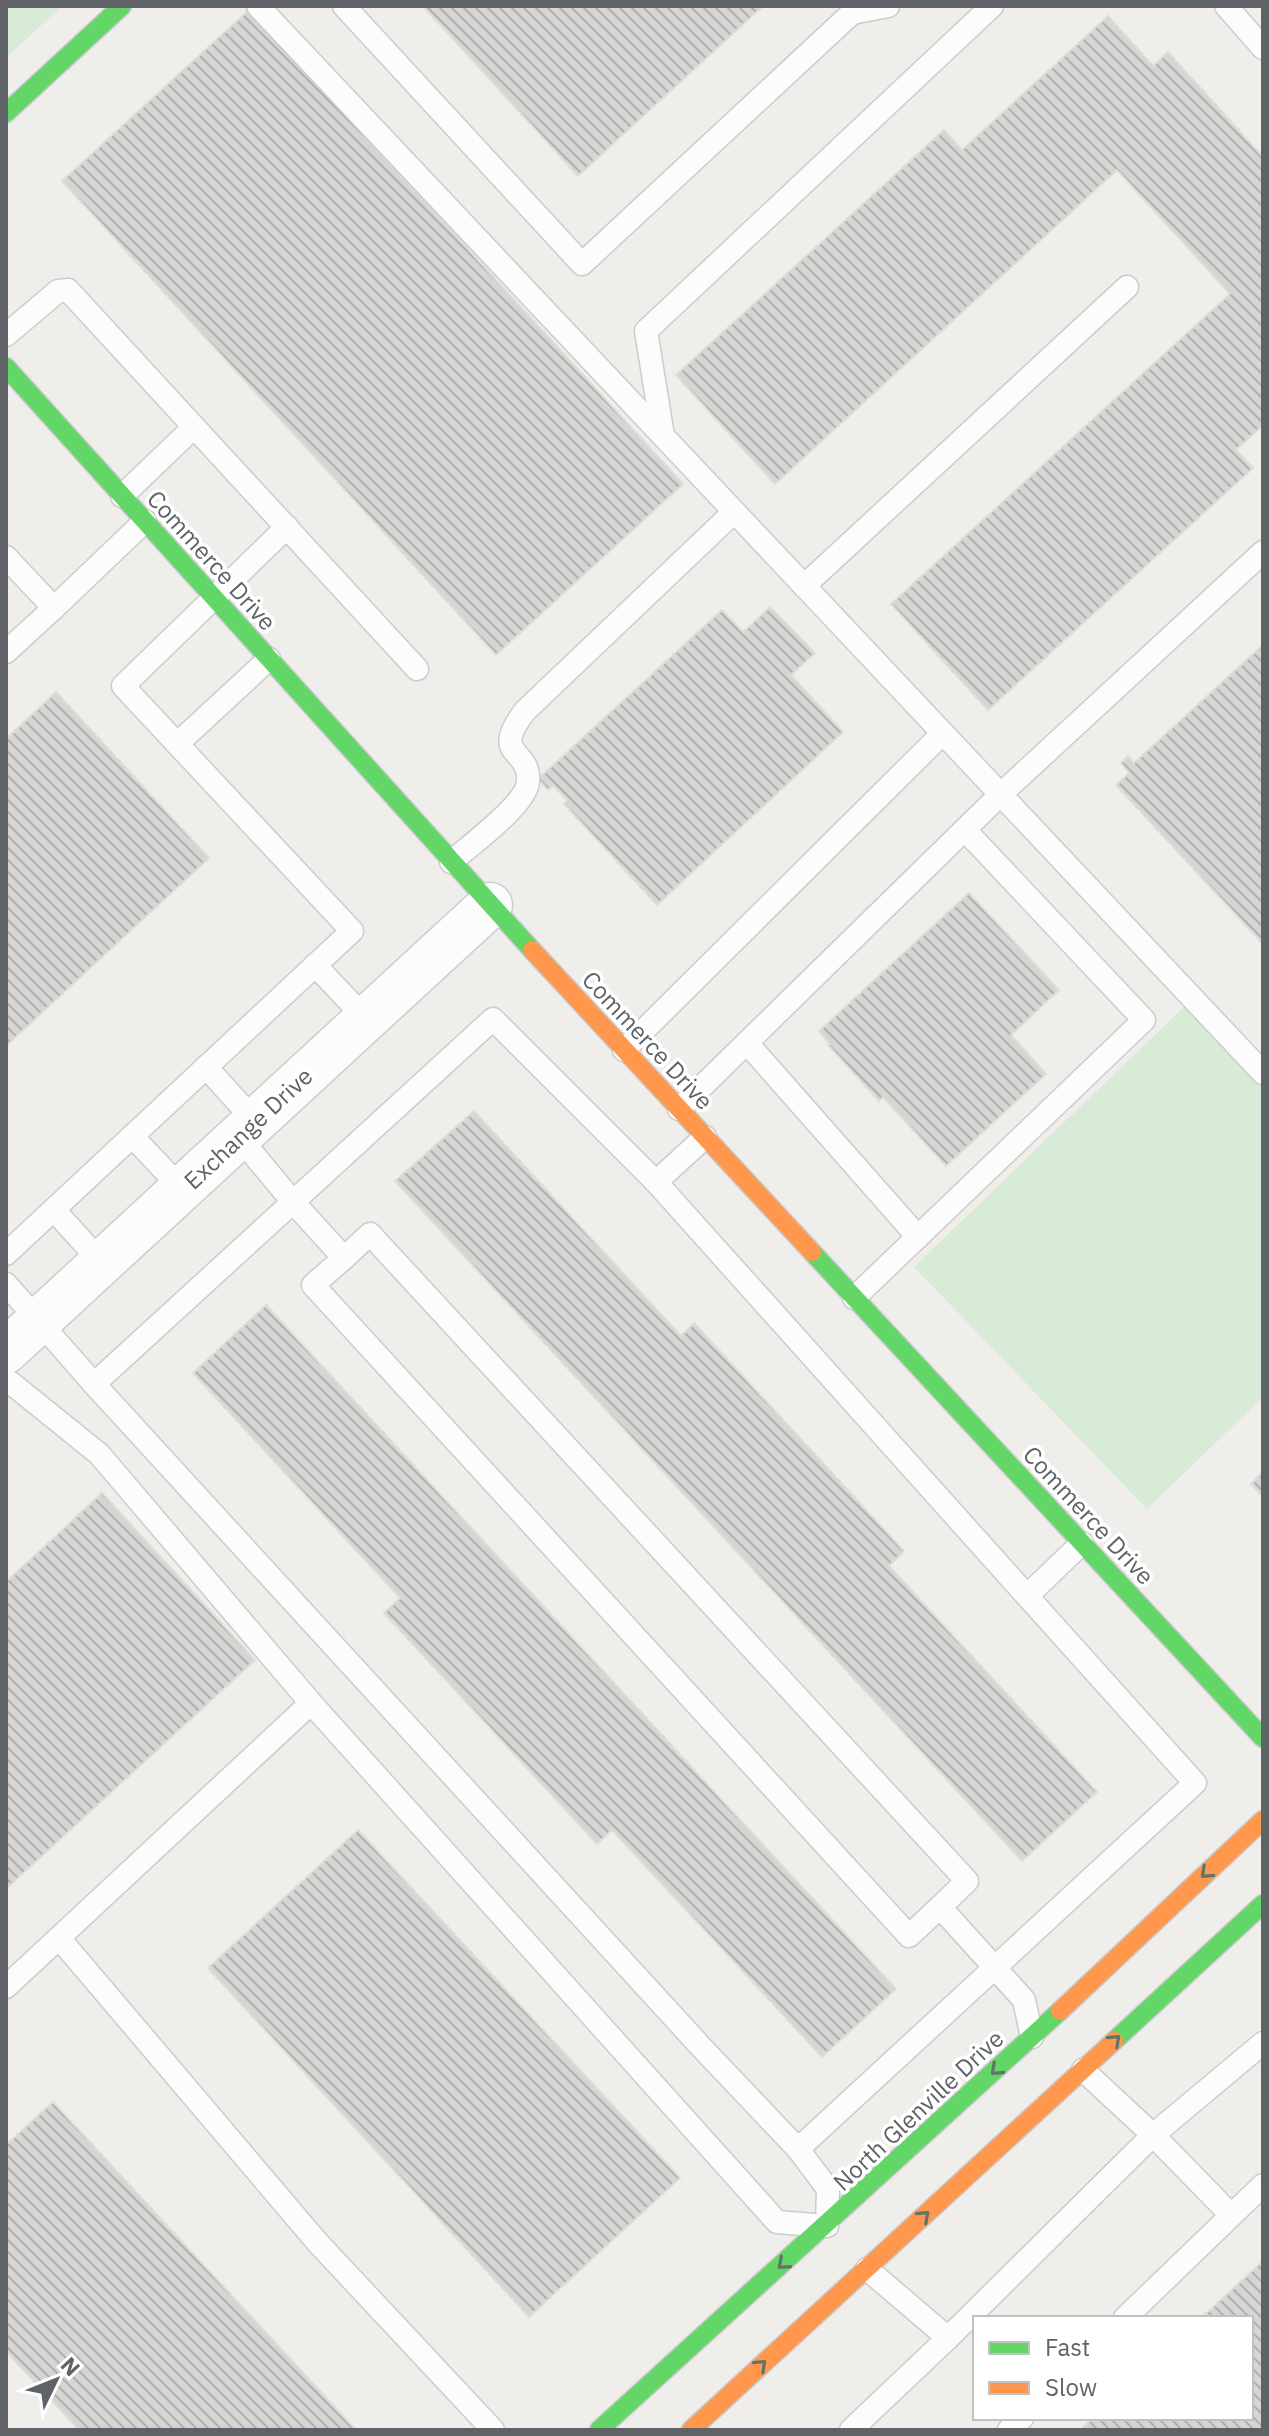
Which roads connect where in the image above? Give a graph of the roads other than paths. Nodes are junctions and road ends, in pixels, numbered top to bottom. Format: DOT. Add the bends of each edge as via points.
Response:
graph roads {
  1 [pos="122,6"];
  2 [pos="258,6"];
  3 [pos="344,6"];
  4 [pos="888,6"];
  5 [pos="992,6"];
  6 [pos="1226,6"];
  7 [pos="1263,48"];
  8 [pos="6,113"];
  9 [pos="1127,287"];
  10 [pos="6,335"];
  11 [pos="6,367"];
  12 [pos="194,427"];
  13 [pos="663,436"];
  14 [pos="122,496"];
  15 [pos="734,512"];
  16 [pos="145,521"];
  17 [pos="287,527"];
  18 [pos="1263,552"];
  19 [pos="6,557"];
  20 [pos="804,586"];
  21 [pos="215,599"];
  22 [pos="54,608"];
  23 [pos="6,652"];
  24 [pos="269,659"];
  25 [pos="417,669"];
  26 [pos="943,733"];
  27 [pos="177,744"];
  28 [pos="1001,794"];
  29 [pos="965,830"];
  30 [pos="451,862"];
  31 [pos="490,905"];
  32 [pos="315,965"];
  33 [pos="366,1019"];
  34 [pos="747,1043"];
  35 [pos="624,1050"];
  36 [pos="206,1067"];
  37 [pos="1263,1073"];
  38 [pos="679,1109"];
  39 [pos="247,1129"];
  40 [pos="132,1136"];
  41 [pos="705,1137"];
  42 [pos="656,1182"];
  43 [pos="182,1189"];
  44 [pos="293,1202"];
  45 [pos="54,1210"];
  46 [pos="918,1237"];
  47 [pos="6,1254"];
  48 [pos="344,1258"];
  49 [pos="102,1263"];
  50 [pos="6,1284"];
  51 [pos="854,1298"];
  52 [pos="38,1321"];
  53 [pos="6,1351"];
  54 [pos="6,1379"];
  55 [pos="94,1384"];
  56 [pos="1082,1543"];
  57 [pos="1027,1596"];
  58 [pos="311,1703"];
  59 [pos="1263,1738"];
  60 [pos="1263,1820"];
  61 [pos="1263,1904"];
  62 [pos="940,1907"];
  63 [pos="59,1938"];
  64 [pos="995,1968"];
  65 [pos="6,1987"];
  66 [pos="1032,2037"];
  67 [pos="1263,2043"];
  68 [pos="1032,2063"];
  69 [pos="1083,2070"];
  70 [pos="1031,2090"];
  71 [pos="1021,2126"];
  72 [pos="1153,2135"];
  73 [pos="798,2149"];
  74 [pos="1263,2185"];
  75 [pos="1231,2215"];
  76 [pos="832,2231"];
  77 [pos="862,2263"];
  78 [pos="1127,2316"];
  79 [pos="948,2338"];
  80 [pos="493,2430"];
  81 [pos="599,2430"];
  82 [pos="691,2430"];
  83 [pos="851,2430"];
  1 -- 8 [label="street"];
  2 -- 13 [label="lane"];
  3 -- 4 [label="lane" via="582,264 852,13"];
  5 -- 13 [label="lane" via="646,331"];
  6 -- 7 [label="lane"];
  9 -- 20 [label="lane"];
  10 -- 12 [label="lane" via="58,291 68,290"];
  11 -- 14 [label="street, Commerce Drive"];
  12 -- 14 [label="lane"];
  12 -- 17 [label="lane"];
  13 -- 15 [label="lane"];
  14 -- 16 [label="street, Commerce Drive"];
  15 -- 20 [label="lane"];
  15 -- 30 [label="lane" via="525,711 511,729 510,745 527,769 528,784 520,800"];
  16 -- 21 [label="street, Commerce Drive"];
  16 -- 22 [label="lane"];
  17 -- 21 [label="lane"];
  17 -- 25 [label="lane"];
  18 -- 28 [label="lane"];
  19 -- 22 [label="lane"];
  20 -- 26 [label="lane"];
  21 -- 24 [label="street, Commerce Drive"];
  21 -- 27 [label="lane" via="123,686"];
  22 -- 23 [label="lane"];
  24 -- 27 [label="lane"];
  24 -- 30 [label="street, Commerce Drive"];
  26 -- 28 [label="lane"];
  26 -- 35 [label="lane"];
  27 -- 32 [label="lane" via="352,931"];
  28 -- 29 [label="lane"];
  28 -- 37 [label="lane"];
  29 -- 34 [label="lane"];
  29 -- 46 [label="lane" via="1144,1020"];
  30 -- 31 [label="street, Commerce Drive"];
  31 -- 33 [label="street, Exchange Drive"];
  31 -- 35 [label="street, Commerce Drive"];
  32 -- 33 [label="lane"];
  32 -- 36 [label="lane"];
  33 -- 39 [label="street, Exchange Drive"];
  34 -- 38 [label="lane"];
  34 -- 46 [label="lane"];
  35 -- 38 [label="street, Commerce Drive"];
  36 -- 39 [label="lane"];
  36 -- 40 [label="lane"];
  38 -- 41 [label="street, Commerce Drive"];
  39 -- 43 [label="street, Exchange Drive"];
  39 -- 44 [label="lane"];
  40 -- 43 [label="lane"];
  40 -- 45 [label="lane"];
  41 -- 42 [label="lane"];
  41 -- 51 [label="street, Commerce Drive"];
  42 -- 44 [label="lane" via="493,1019"];
  42 -- 57 [label="lane"];
  43 -- 49 [label="street, Exchange Drive"];
  44 -- 48 [label="lane"];
  44 -- 55 [label="lane"];
  45 -- 47 [label="lane"];
  45 -- 49 [label="lane"];
  46 -- 51 [label="lane"];
  48 -- 62 [label="lane" via="370,1234 956,1869 967,1881"];
  48 -- 62 [label="lane" via="313,1285 909,1936"];
  49 -- 52 [label="street, Exchange Drive"];
  50 -- 52 [label="lane"];
  51 -- 56 [label="street, Commerce Drive"];
  52 -- 53 [label="street, Exchange Drive"];
  52 -- 55 [label="lane"];
  54 -- 58 [label="lane" via="99,1454"];
  55 -- 73 [label="lane"];
  56 -- 57 [label="lane"];
  56 -- 59 [label="street, Commerce Drive"];
  57 -- 64 [label="lane" via="1195,1783"];
  58 -- 63 [label="lane"];
  58 -- 76 [label="lane" via="777,2222"];
  60 -- 66 [label="street, North Glenville Drive, one-way"];
  69 -- 61 [label="street, one-way"];
  62 -- 64 [label="lane"];
  63 -- 65 [label="lane"];
  63 -- 80 [label="lane" via="318,2243"];
  64 -- 66 [label="lane" via="1024,2000"];
  64 -- 73 [label="lane"];
  66 -- 68 [label="street"];
  66 -- 76 [label="street, North Glenville Drive, one-way"];
  67 -- 72 [label="lane"];
  69 -- 71 [label="street"];
  69 -- 72 [label="lane"];
  70 -- 71 [label="street"];
  77 -- 71 [label="street, one-way"];
  72 -- 75 [label="lane"];
  72 -- 79 [label="lane"];
  73 -- 76 [label="lane" via="828,2189"];
  74 -- 75 [label="lane"];
  75 -- 78 [label="lane"];
  76 -- 81 [label="street, North Glenville Drive, one-way"];
  77 -- 79 [label="lane"];
  82 -- 77 [label="street, one-way"];
  79 -- 83 [label="lane"];
}
